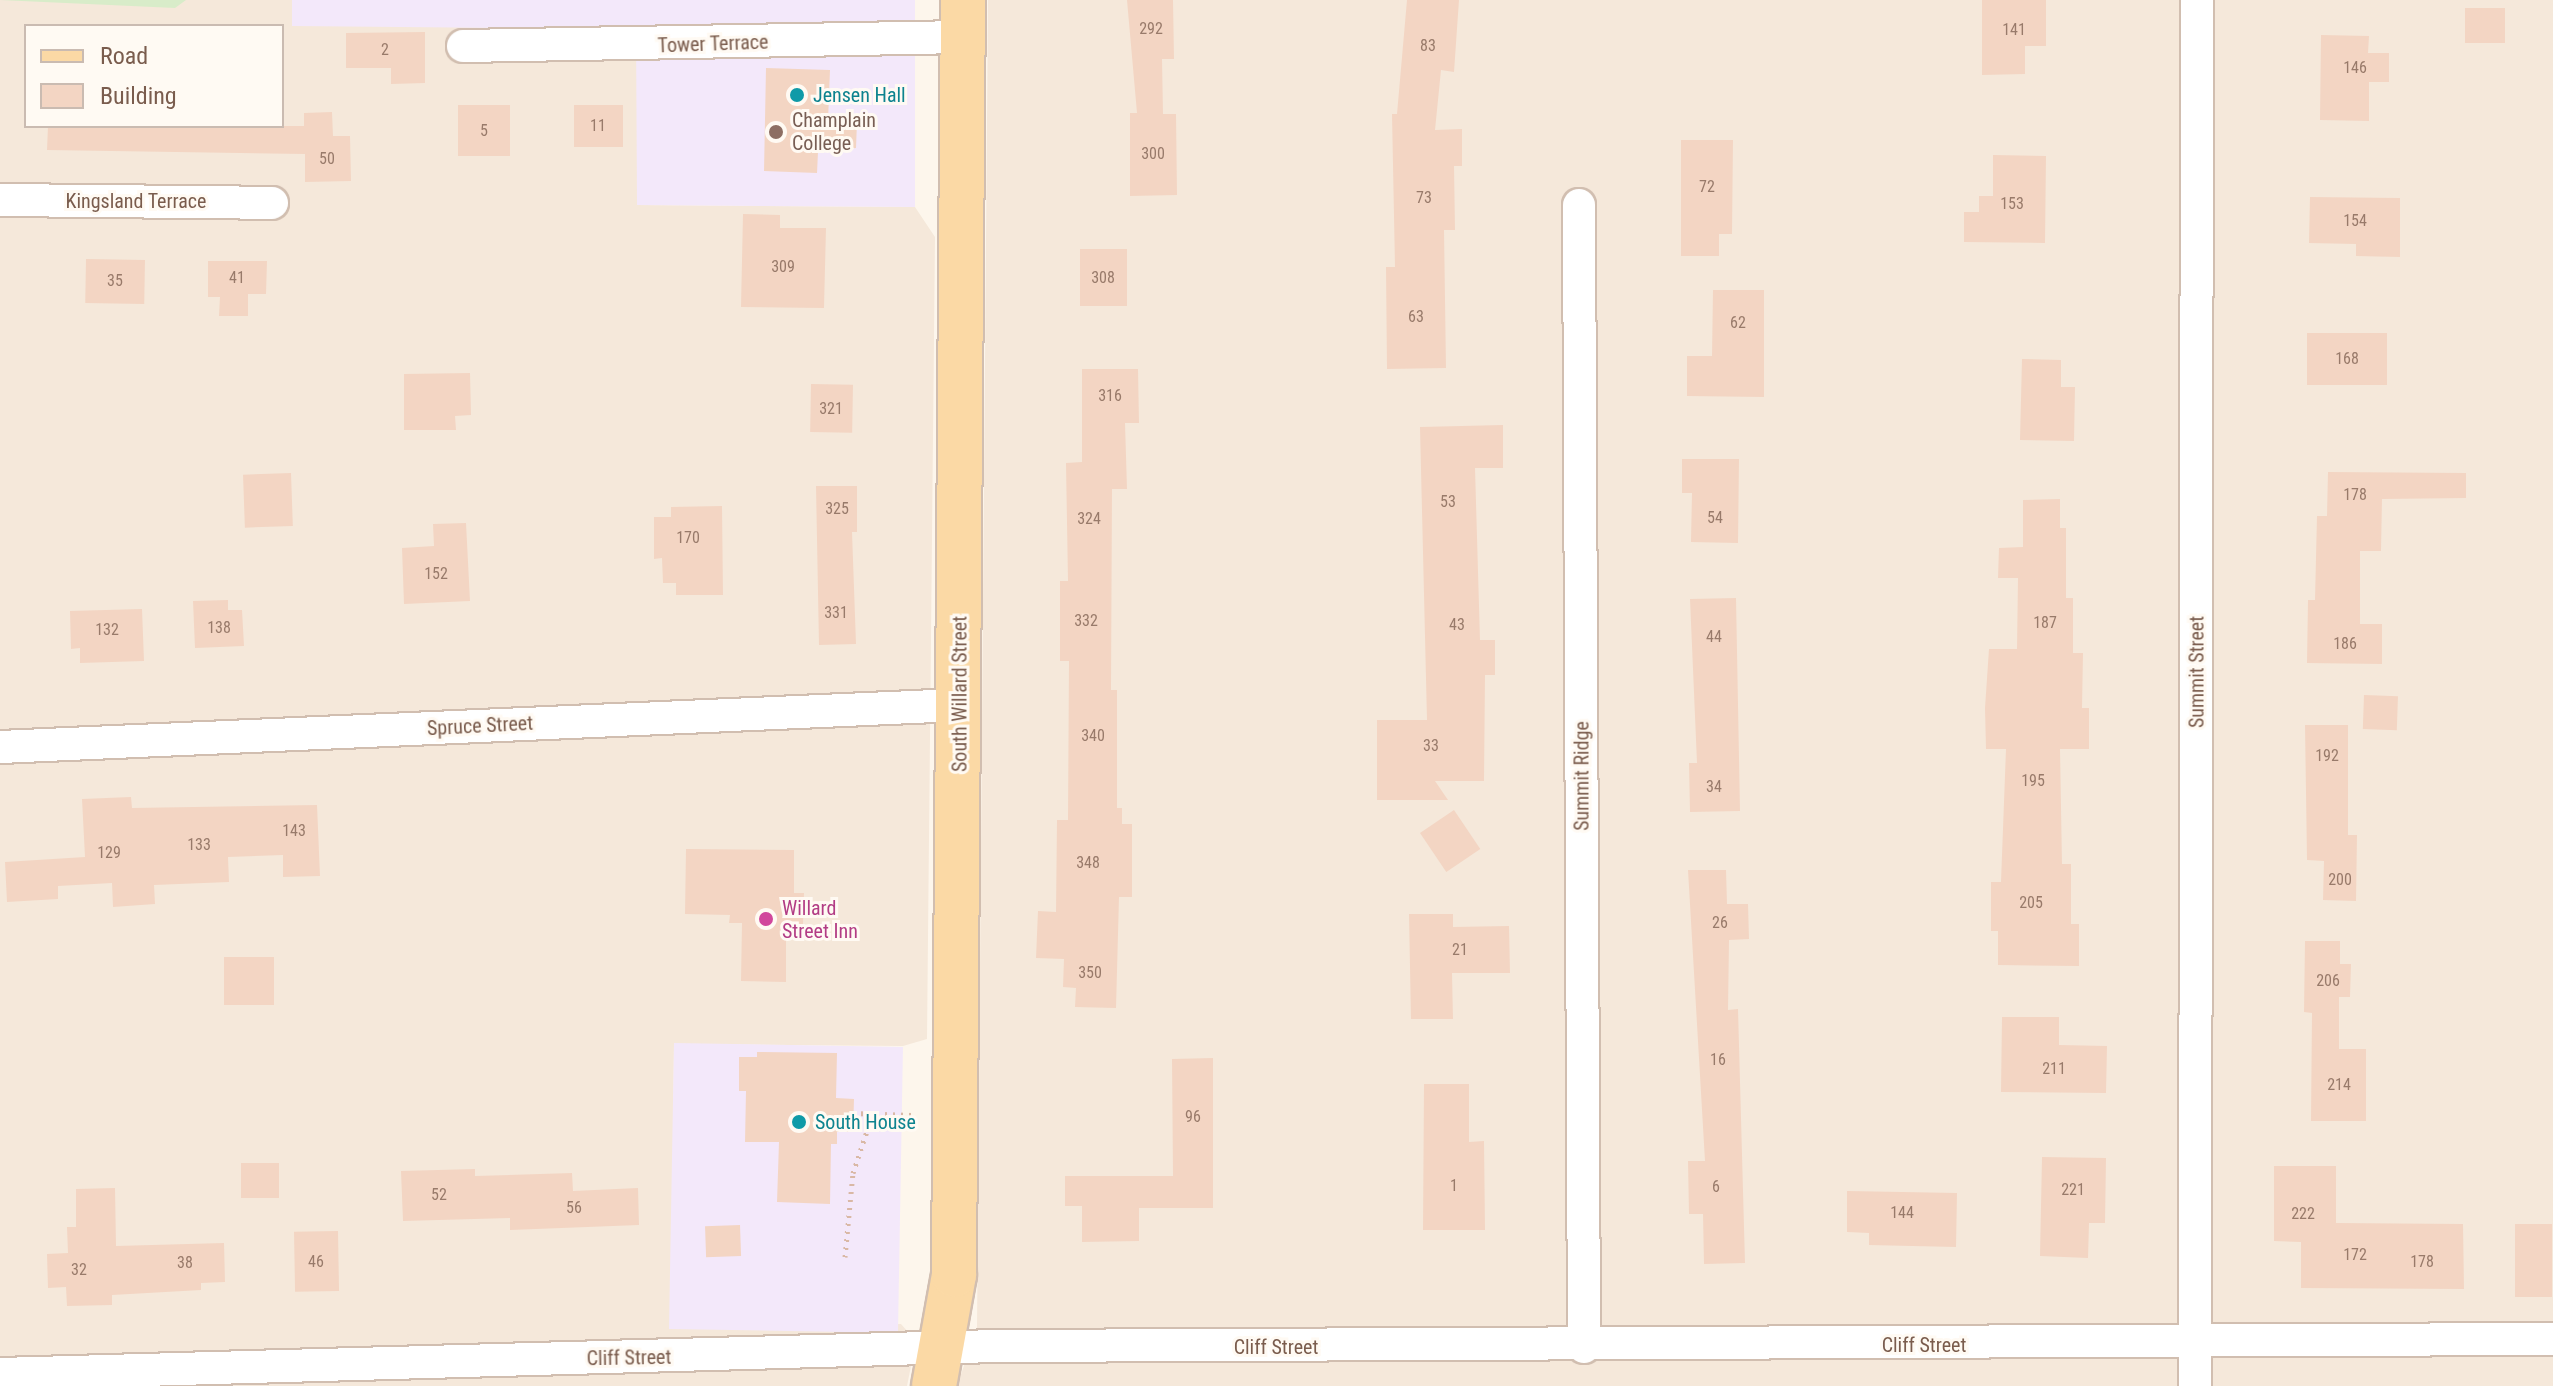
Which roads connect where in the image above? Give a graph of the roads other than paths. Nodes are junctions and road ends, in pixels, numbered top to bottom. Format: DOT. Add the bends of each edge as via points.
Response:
graph roads {
  1 [pos="2197,0"];
  2 [pos="963,18"];
  3 [pos="463,46"];
  4 [pos="0,200"];
  5 [pos="272,203"];
  6 [pos="1579,205"];
  7 [pos="960,705"];
  8 [pos="0,747"];
  9 [pos="2553,1339"];
  10 [pos="2195,1344"];
  11 [pos="1584,1347"];
  12 [pos="939,1367"];
  13 [pos="0,1374"];
  14 [pos="2195,1386"];
  1 -- 10 [label="street, Summit Street"];
  2 -- 3 [label="street, Tower Terrace"];
  2 -- 7 [label="main road, South Willard Street"];
  4 -- 5 [label="street, Kingsland Terrace"];
  6 -- 11 [label="street, Summit Ridge"];
  7 -- 8 [label="street, Spruce Street"];
  7 -- 12 [label="main road, South Willard Street" via="954,1275"];
  9 -- 10 [label="street, Cliff Street"];
  10 -- 11 [label="street, Cliff Street"];
  10 -- 14 [label="street, Summit Street"];
  11 -- 12 [label="street, Cliff Street"];
  12 -- 13 [label="street, Cliff Street"];
}
